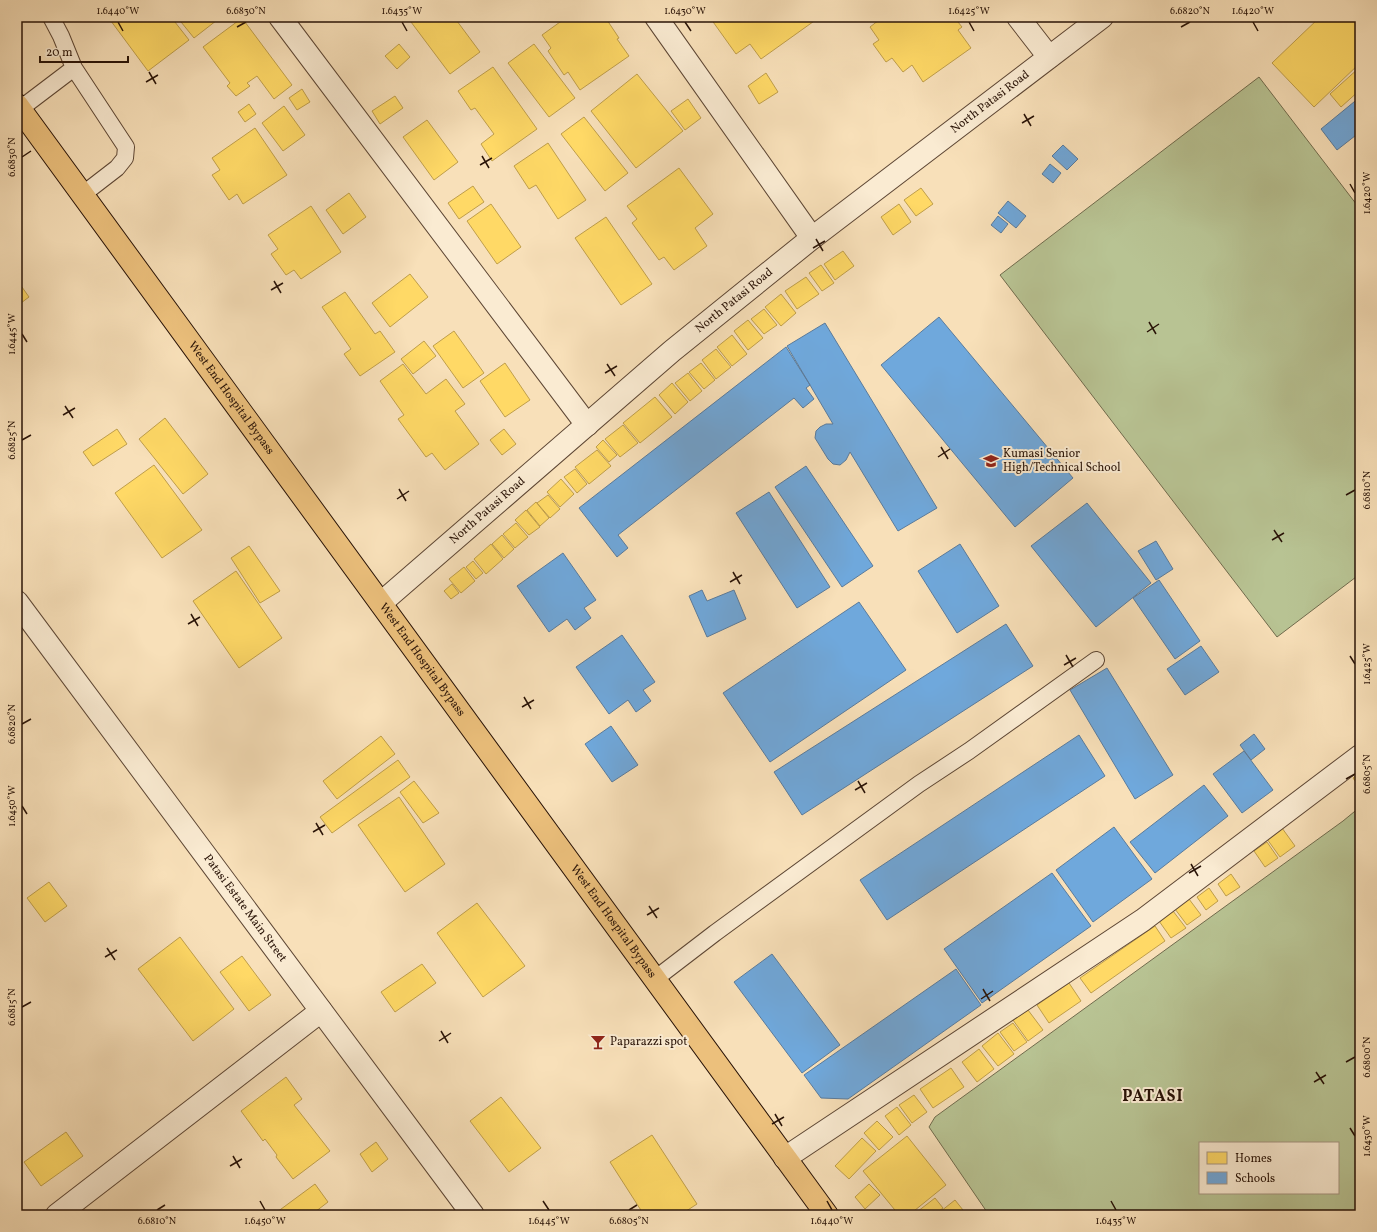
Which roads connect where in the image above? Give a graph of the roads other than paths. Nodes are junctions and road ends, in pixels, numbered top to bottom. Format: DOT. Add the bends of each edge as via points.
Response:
graph roads {
  1 [pos="51,17"];
  2 [pos="280,17"];
  3 [pos="656,17"];
  4 [pos="1018,17"];
  5 [pos="1102,17"];
  6 [pos="1049,57"];
  7 [pos="74,68"];
  8 [pos="18,107"];
  9 [pos="82,194"];
  10 [pos="812,238"];
  11 [pos="587,425"];
  12 [pos="17,602"];
  13 [pos="381,603"];
  14 [pos="1096,660"];
  15 [pos="1360,756"];
  16 [pos="655,979"];
  17 [pos="321,1011"];
  18 [pos="785,1158"];
  19 [pos="57,1215"];
  20 [pos="473,1215"];
  21 [pos="827,1215"];
  1 -- 7 [label="lane"];
  2 -- 11 [label="street"];
  3 -- 10 [label="street"];
  4 -- 6 [label="street"];
  5 -- 6 [label="street, North Patasi Road"];
  6 -- 10 [label="street, North Patasi Road"];
  7 -- 8 [label="lane"];
  7 -- 9 [label="lane" via="126,147 125,158 117,168"];
  8 -- 9 [label="highway, West End Hospital Bypass"];
  9 -- 13 [label="highway, West End Hospital Bypass"];
  10 -- 11 [label="street, North Patasi Road" via="672,350"];
  11 -- 13 [label="street, North Patasi Road"];
  12 -- 17 [label="street, Patasi Estate Main Street"];
  13 -- 16 [label="highway, West End Hospital Bypass"];
  14 -- 16 [label="lane" via="912,789"];
  15 -- 18 [label="street" via="1143,920"];
  16 -- 18 [label="highway, West End Hospital Bypass"];
  17 -- 19 [label="street"];
  17 -- 20 [label="street, Patasi Estate Main Street"];
  18 -- 21 [label="highway, West End Hospital Bypass"];
}
